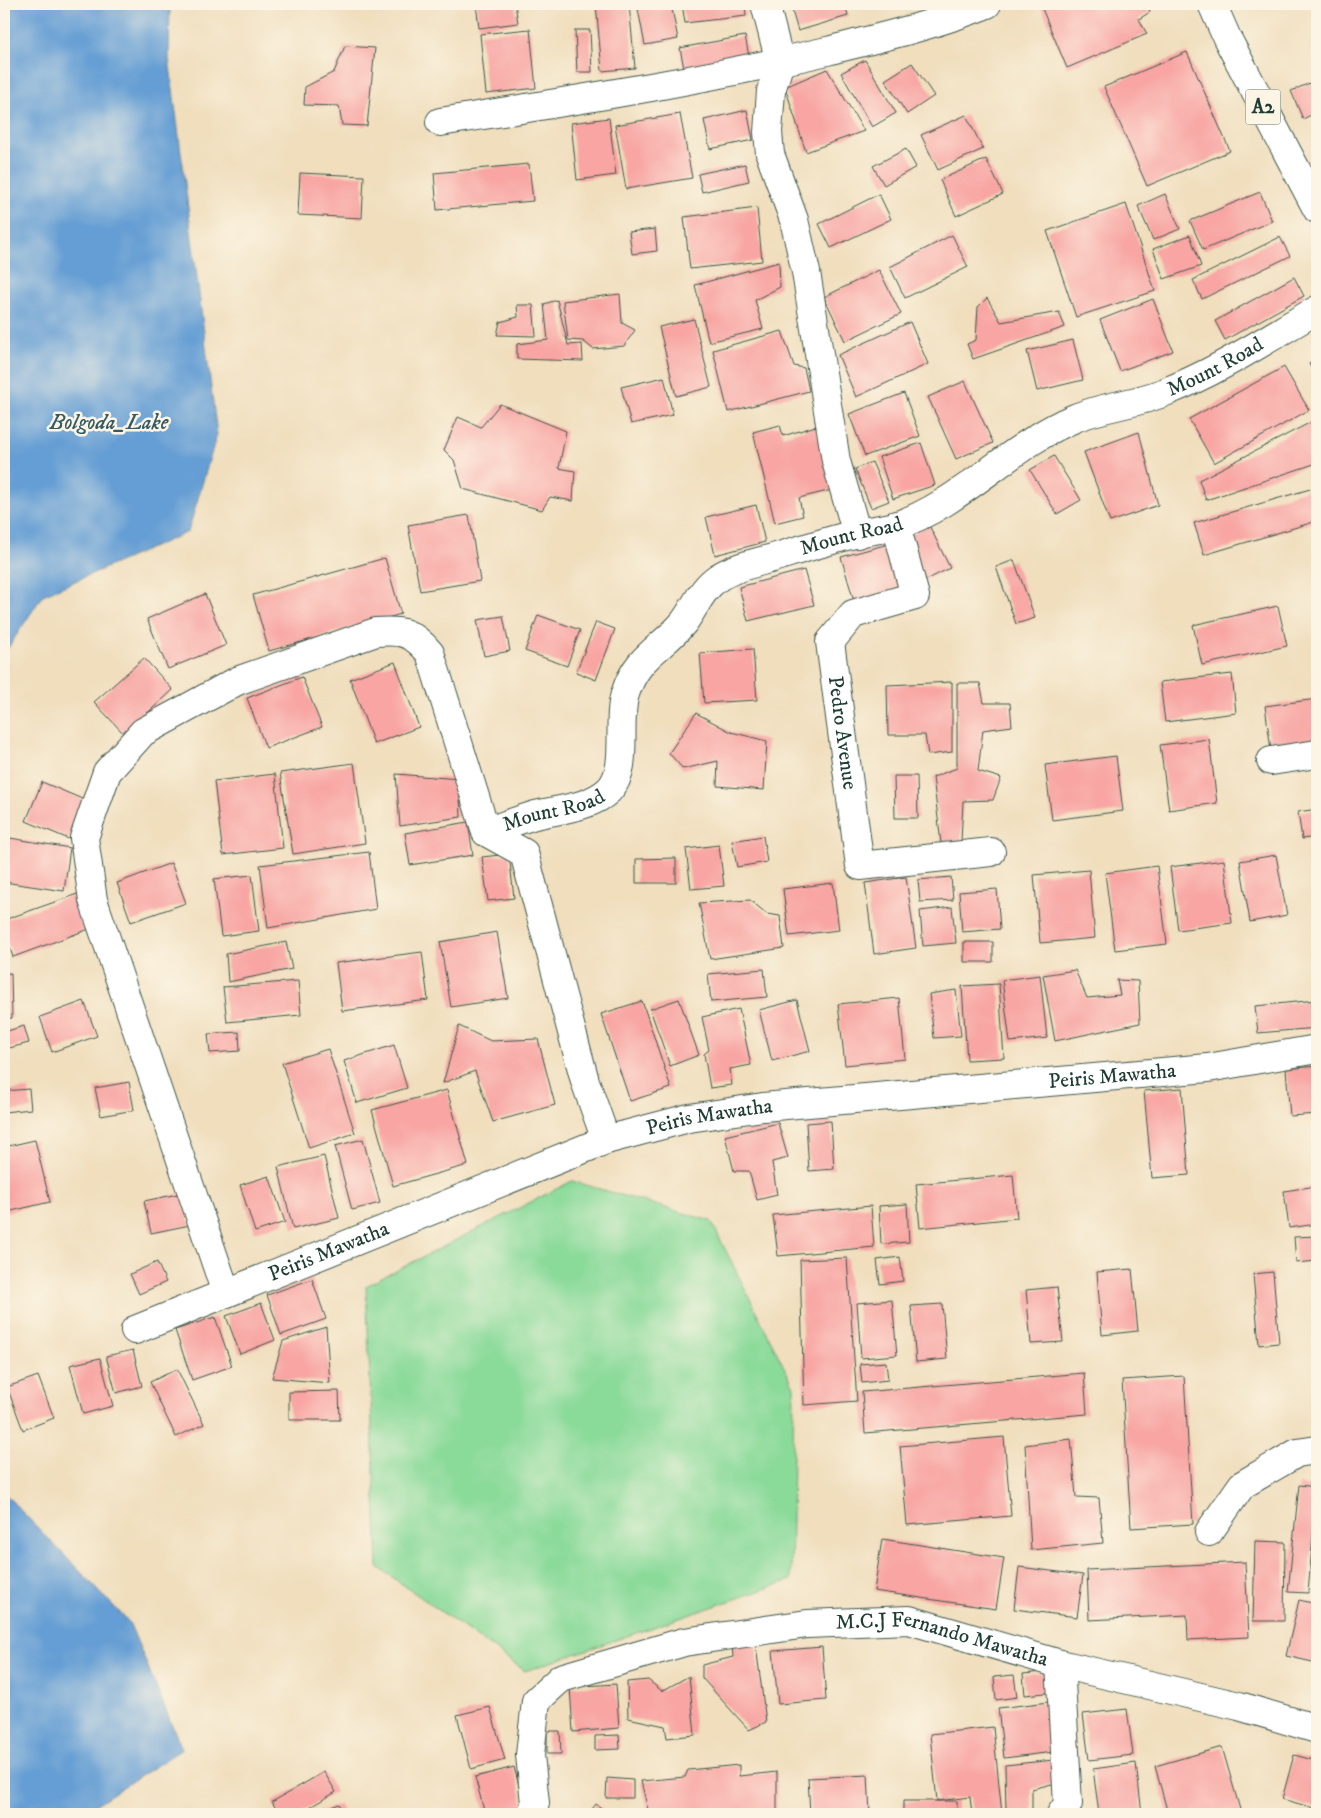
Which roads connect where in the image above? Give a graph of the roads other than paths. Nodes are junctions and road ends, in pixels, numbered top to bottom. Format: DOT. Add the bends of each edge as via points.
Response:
graph roads {
  1 [pos="765,4"];
  2 [pos="987,4"];
  3 [pos="1212,4"];
  4 [pos="780,62"];
  5 [pos="440,122"];
  6 [pos="1317,209"];
  7 [pos="1317,310"];
  8 [pos="896,525"];
  9 [pos="857,534"];
  10 [pos="1317,754"];
  11 [pos="1272,761"];
  12 [pos="486,832"];
  13 [pos="992,852"];
  14 [pos="1317,1049"];
  15 [pos="606,1140"];
  16 [pos="226,1293"];
  17 [pos="135,1330"];
  18 [pos="1317,1450"];
  19 [pos="1209,1532"];
  20 [pos="1060,1664"];
  21 [pos="1317,1729"];
  22 [pos="1071,1811"];
  23 [pos="532,1814"];
  1 -- 4 [label="main road"];
  2 -- 4 [label="main road" via="945,21"];
  3 -- 6 [label="main road, A2"];
  4 -- 5 [label="main road" via="668,85"];
  4 -- 9 [label="main road" via="771,91 770,154 800,246 836,461"];
  7 -- 8 [label="main road, Mount Road" via="1199,378 1161,394 1074,418 938,505"];
  8 -- 9 [label="main road, Mount Road"];
  8 -- 13 [label="main road, Pedro Avenue" via="915,596 853,614 830,642 860,866"];
  9 -- 12 [label="main road, Mount Road" via="744,566 720,577 703,590 684,621 650,652 632,676 624,695 620,720 619,773 608,790 579,805"];
  10 -- 11 [label="main road"];
  12 -- 15 [label="main road" via="524,853 585,1081"];
  12 -- 16 [label="main road" via="430,653 418,639 399,630 376,632 237,681 143,732 107,772 84,838 93,900"];
  14 -- 15 [label="main road, Peiris Mawatha" via="1208,1068 763,1107 689,1118"];
  15 -- 16 [label="main road, Peiris Mawatha"];
  16 -- 17 [label="main road, Peiris Mawatha"];
  18 -- 19 [label="main road" via="1297,1453 1242,1485"];
  20 -- 21 [label="main road, M.C.J Fernando Mawatha" via="1239,1706"];
  20 -- 22 [label="main road"];
  20 -- 23 [label="main road, M.C.J Fernando Mawatha" via="909,1620 807,1624 684,1642 561,1678 536,1700 530,1755 535,1804"];
}
